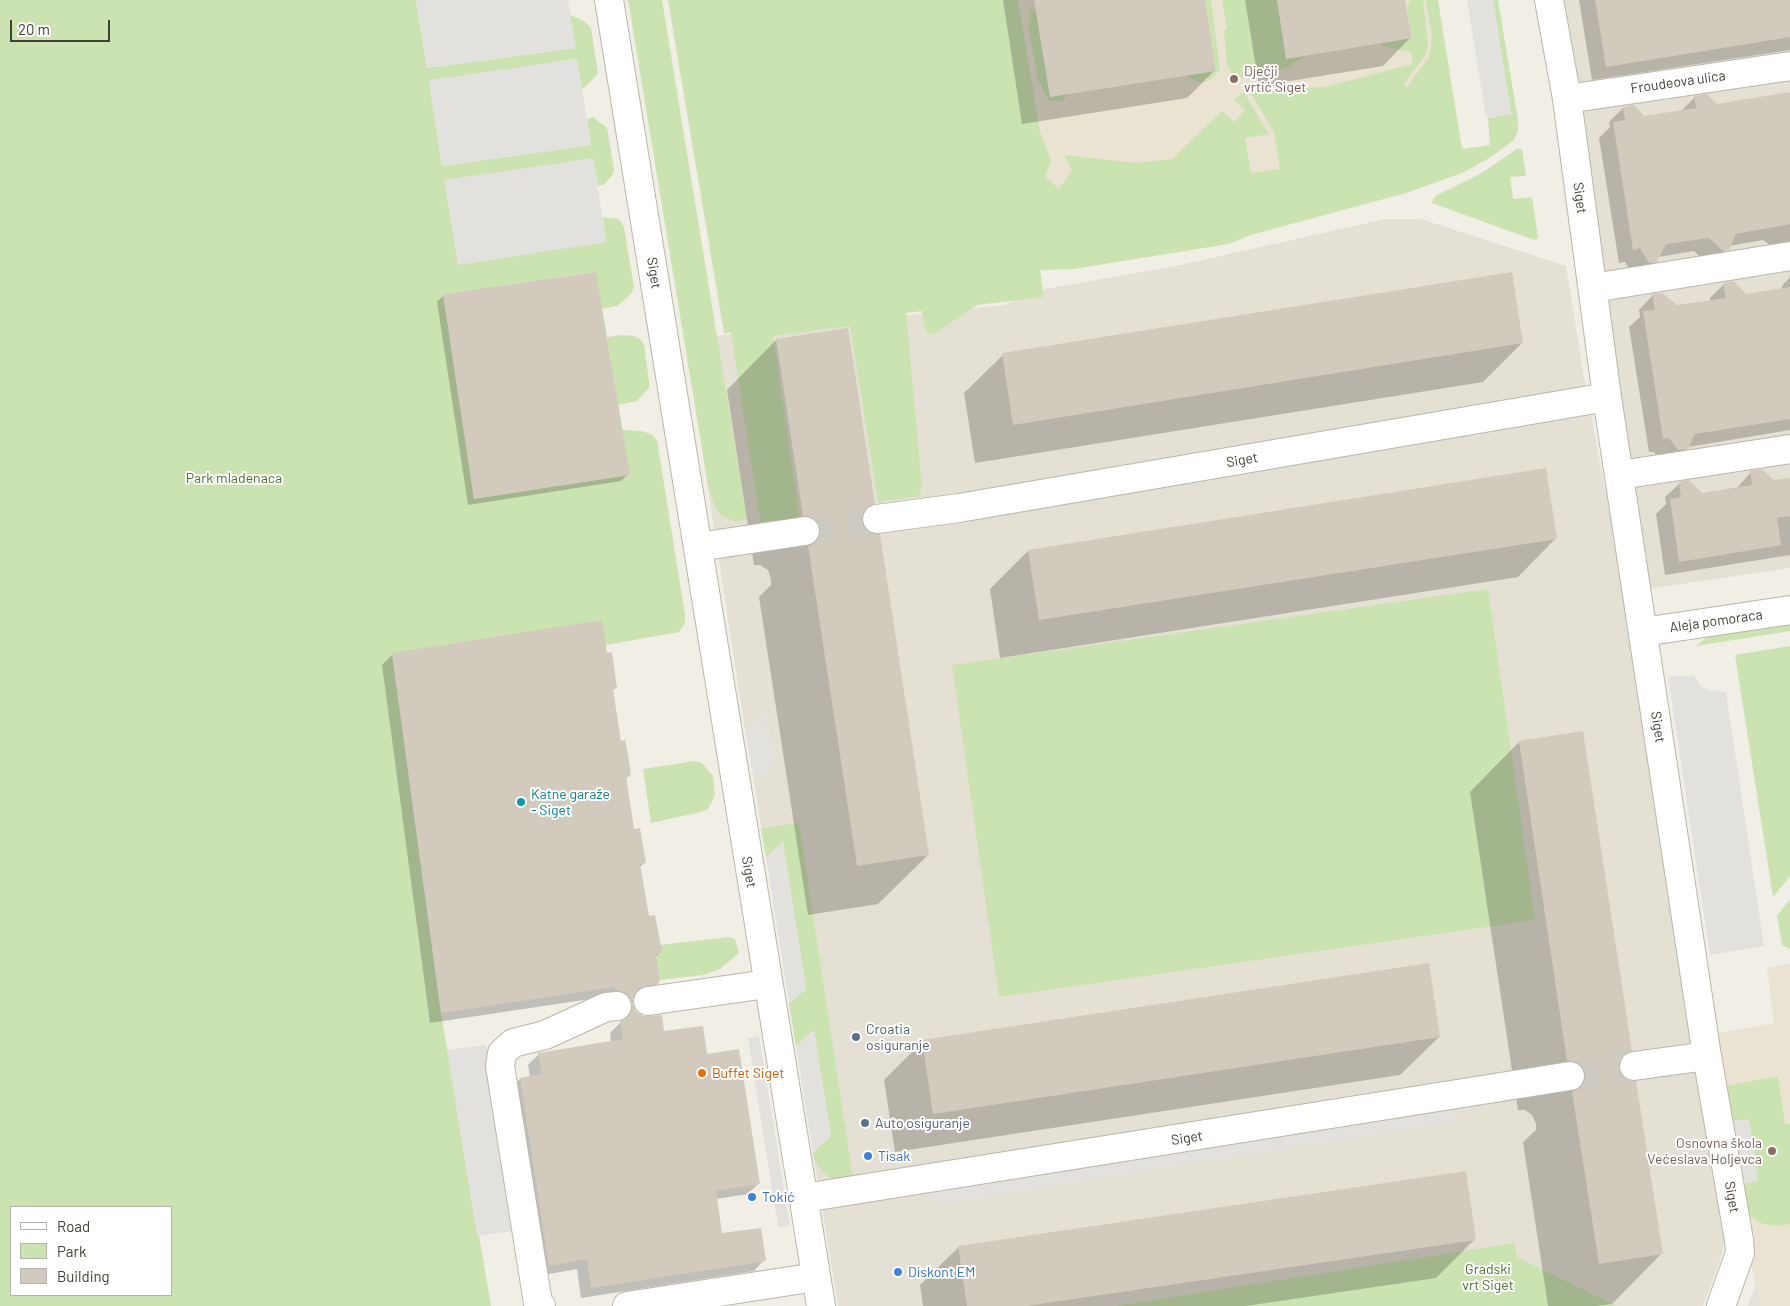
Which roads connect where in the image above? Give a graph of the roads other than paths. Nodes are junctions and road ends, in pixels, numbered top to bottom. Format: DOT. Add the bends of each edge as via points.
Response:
graph roads {
  1 [pos="609,0"];
  2 [pos="1549,0"];
  3 [pos="1790,66"];
  4 [pos="1567,99"];
  5 [pos="1790,256"];
  6 [pos="1592,288"];
  7 [pos="1607,397"];
  8 [pos="1790,449"];
  9 [pos="1620,475"];
  10 [pos="877,519"];
  11 [pos="805,531"];
  12 [pos="698,547"];
  13 [pos="1790,610"];
  14 [pos="1643,632"];
  15 [pos="767,984"];
  16 [pos="648,1001"];
  17 [pos="618,1006"];
  18 [pos="1707,1056"];
  19 [pos="1634,1066"];
  20 [pos="1570,1076"];
  21 [pos="804,1198"];
  22 [pos="816,1278"];
  23 [pos="541,1306"];
  24 [pos="627,1306"];
  25 [pos="821,1306"];
  26 [pos="1721,1306"];
  1 -- 12 [label="street, Siget"];
  2 -- 4 [label="street, Siget"];
  3 -- 4 [label="street, Froudeova ulica"];
  4 -- 6 [label="street, Siget"];
  5 -- 6 [label="street"];
  6 -- 7 [label="street, Siget"];
  7 -- 9 [label="street, Siget"];
  7 -- 10 [label="street, Siget"];
  8 -- 9 [label="street"];
  9 -- 14 [label="street, Siget"];
  11 -- 12 [label="street"];
  12 -- 15 [label="street, Siget"];
  13 -- 14 [label="street, Aleja pomoraca"];
  14 -- 18 [label="street, Siget"];
  15 -- 16 [label="street"];
  15 -- 21 [label="street, Siget"];
  17 -- 23 [label="street" via="606,1007 545,1035 513,1043 502,1053 500,1066"];
  18 -- 19 [label="street"];
  18 -- 26 [label="street, Siget" via="1740,1253"];
  20 -- 21 [label="street, Siget"];
  21 -- 22 [label="street, Siget"];
  22 -- 24 [label="street"];
  22 -- 25 [label="street, Siget"];
}
